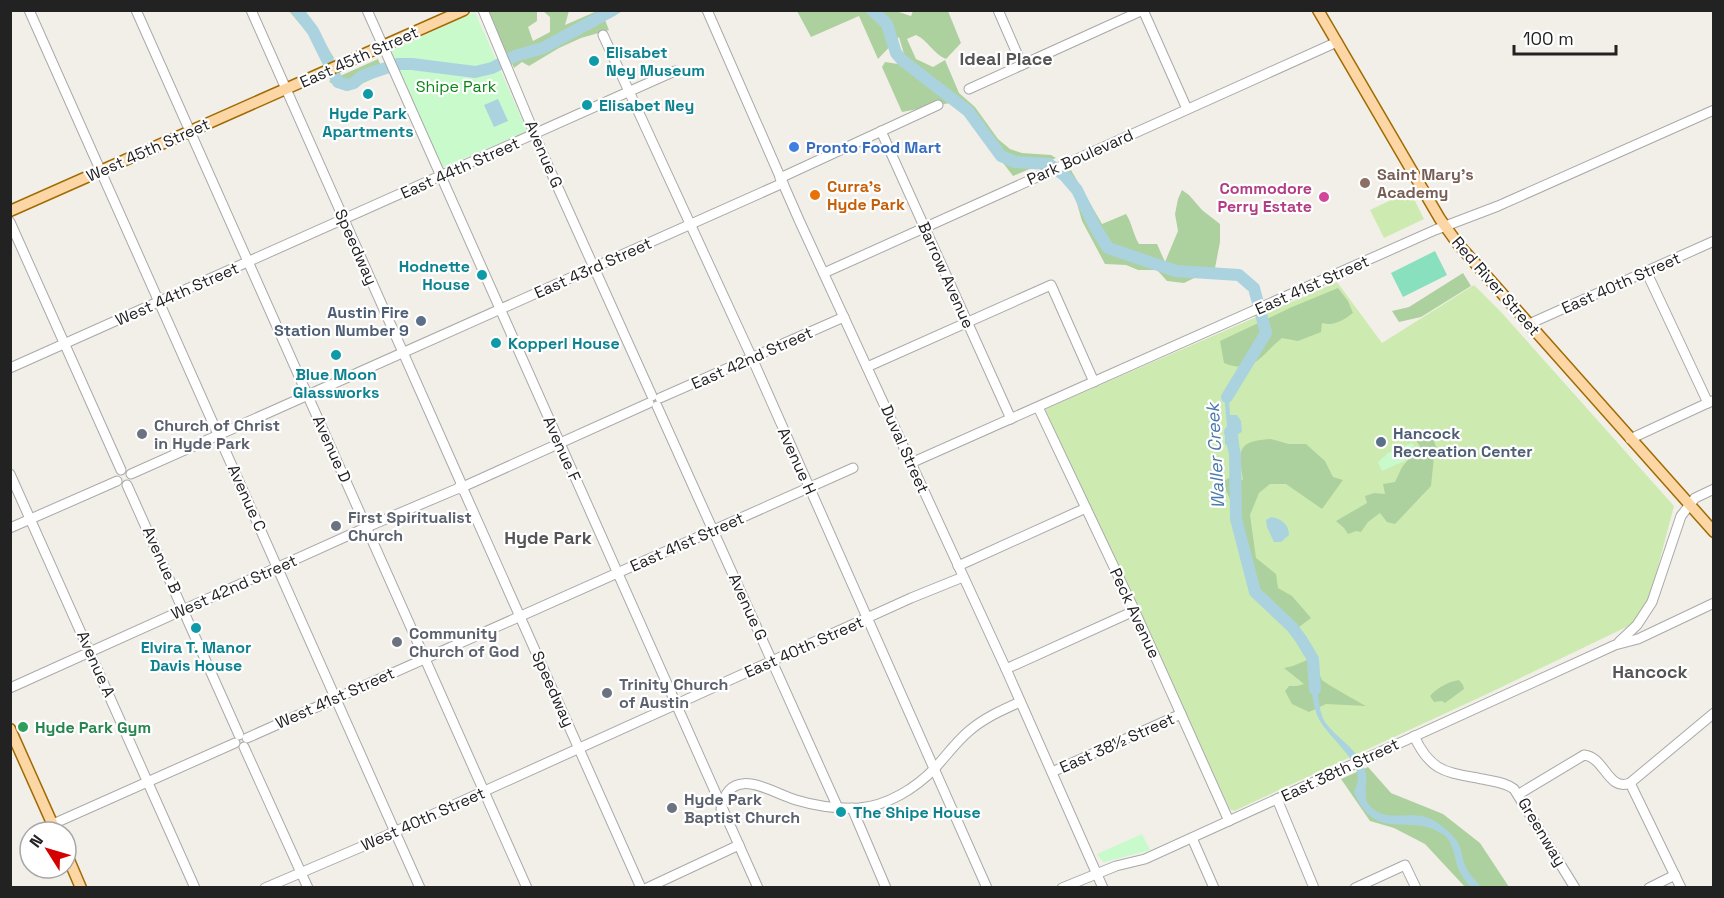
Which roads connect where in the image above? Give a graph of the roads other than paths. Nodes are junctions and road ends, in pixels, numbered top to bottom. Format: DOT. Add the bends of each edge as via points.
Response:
graph roads {
  1 [pos="29,10"];
  2 [pos="136,10"];
  3 [pos="367,10"];
  4 [pos="464,10"];
  5 [pos="483,10"];
  6 [pos="706,10"];
  7 [pos="998,10"];
  8 [pos="1143,10"];
  9 [pos="1318,10"];
  10 [pos="252,12"];
  11 [pos="603,35"];
  12 [pos="1337,42"];
  13 [pos="383,47"];
  14 [pos="1022,65"];
  15 [pos="675,72"];
  16 [pos="969,89"];
  17 [pos="286,90"];
  18 [pos="630,92"];
  19 [pos="938,105"];
  20 [pos="1187,109"];
  21 [pos="1713,110"];
  22 [pos="881,131"];
  23 [pos="190,132"];
  24 [pos="536,134"];
  25 [pos="101,171"];
  26 [pos="440,176"];
  27 [pos="782,180"];
  28 [pos="10,211"];
  29 [pos="344,219"];
  30 [pos="10,222"];
  31 [pos="691,224"];
  32 [pos="1446,226"];
  33 [pos="925,227"];
  34 [pos="1713,241"];
  35 [pos="248,262"];
  36 [pos="595,267"];
  37 [pos="1646,272"];
  38 [pos="824,273"];
  39 [pos="159,302"];
  40 [pos="500,310"];
  41 [pos="844,317"];
  42 [pos="967,322"];
  43 [pos="1529,324"];
  44 [pos="65,344"];
  45 [pos="404,353"];
  46 [pos="752,357"];
  47 [pos="867,367"];
  48 [pos="10,368"];
  49 [pos="1094,382"];
  50 [pos="308,396"];
  51 [pos="655,401"];
  52 [pos="1711,402"];
  53 [pos="1038,407"];
  54 [pos="1011,419"];
  55 [pos="218,435"];
  56 [pos="1630,439"];
  57 [pos="559,443"];
  58 [pos="911,463"];
  59 [pos="853,468"];
  60 [pos="121,470"];
  61 [pos="10,474"];
  62 [pos="131,474"];
  63 [pos="117,480"];
  64 [pos="127,485"];
  65 [pos="463,487"];
  66 [pos="808,487"];
  67 [pos="1713,489"];
  68 [pos="1689,506"];
  69 [pos="1086,508"];
  70 [pos="30,519"];
  71 [pos="367,527"];
  72 [pos="10,528"];
  73 [pos="713,529"];
  74 [pos="1713,532"];
  75 [pos="958,566"];
  76 [pos="278,567"];
  77 [pos="618,573"];
  78 [pos="963,577"];
  79 [pos="1713,603"];
  80 [pos="184,610"];
  81 [pos="1134,611"];
  82 [pos="521,615"];
  83 [pos="1645,616"];
  84 [pos="867,618"];
  85 [pos="1663,626"];
  86 [pos="1615,645"];
  87 [pos="91,652"];
  88 [pos="425,658"];
  89 [pos="772,661"];
  90 [pos="1006,669"];
  91 [pos="10,688"];
  92 [pos="336,698"];
  93 [pos="1020,702"];
  94 [pos="676,705"];
  95 [pos="1713,713"];
  96 [pos="1181,714"];
  97 [pos="10,729"];
  98 [pos="1414,736"];
  99 [pos="241,741"];
  100 [pos="580,748"];
  101 [pos="934,769"];
  102 [pos="1052,772"];
  103 [pos="149,782"];
  104 [pos="1630,783"];
  105 [pos="484,791"];
  106 [pos="1519,794"];
  107 [pos="1277,799"];
  108 [pos="838,808"];
  109 [pos="852,808"];
  110 [pos="722,809"];
  111 [pos="51,820"];
  112 [pos="71,820"];
  113 [pos="1229,821"];
  114 [pos="395,831"];
  115 [pos="1192,838"];
  116 [pos="739,845"];
  117 [pos="300,871"];
  118 [pos="1097,873"];
  119 [pos="1675,875"];
  120 [pos="195,888"];
  121 [pos="265,888"];
  122 [pos="308,888"];
  123 [pos="420,888"];
  124 [pos="527,888"];
  125 [pos="641,888"];
  126 [pos="647,888"];
  127 [pos="758,888"];
  128 [pos="886,888"];
  129 [pos="987,888"];
  130 [pos="1062,888"];
  131 [pos="1103,888"];
  132 [pos="1214,888"];
  133 [pos="1314,888"];
  134 [pos="1355,888"];
  135 [pos="1416,888"];
  136 [pos="1575,888"];
  137 [pos="1649,888"];
  138 [pos="1681,888"];
  1 -- 25 [label="street, Avenue C"];
  2 -- 23 [label="street, Avenue D"];
  3 -- 13 [label="street, Avenue F"];
  4 -- 13 [label="main road, East 45th Street"];
  5 -- 24 [label="street, Avenue G"];
  6 -- 27 [label="street, Duval Street"];
  7 -- 14 [label="street"];
  8 -- 14 [label="street"];
  8 -- 20 [label="street"];
  9 -- 12 [label="main road, Red River Street"];
  10 -- 17 [label="street, Speedway"];
  11 -- 18 [label="street, Avenue H"];
  12 -- 20 [label="street, Park Boulevard"];
  12 -- 32 [label="main road, Red River Street"];
  13 -- 17 [label="main road, East 45th Street"];
  13 -- 26 [label="street, Avenue F"];
  14 -- 16 [label="street"];
  15 -- 18 [label="street, East 44th Street"];
  17 -- 23 [label="main road, West 45th Street"];
  17 -- 29 [label="street, Speedway"];
  18 -- 24 [label="street, East 44th Street"];
  18 -- 31 [label="street, Avenue H"];
  19 -- 22 [label="street, East 43rd Street"];
  20 -- 33 [label="street, Park Boulevard"];
  21 -- 32 [label="street, East 41st Street"];
  22 -- 27 [label="street, East 43rd Street"];
  22 -- 33 [label="street, Barrow Avenue"];
  23 -- 25 [label="main road, West 45th Street"];
  23 -- 35 [label="street, Avenue D"];
  24 -- 26 [label="street, East 44th Street"];
  24 -- 36 [label="street, Avenue G"];
  25 -- 28 [label="main road, West 45th Street"];
  25 -- 39 [label="street, Avenue C"];
  26 -- 29 [label="street, East 44th Street"];
  26 -- 40 [label="street, Avenue F"];
  27 -- 31 [label="street, East 43rd Street"];
  27 -- 38 [label="street, Duval Street"];
  29 -- 35 [label="street, West 44th Street"];
  29 -- 45 [label="street, Speedway"];
  30 -- 44 [label="street"];
  31 -- 36 [label="street, East 43rd Street"];
  31 -- 46 [label="street, Avenue H"];
  32 -- 43 [label="main road, Red River Street" via="1468,257"];
  32 -- 49 [label="street, East 41st Street"];
  33 -- 38 [label="street, Park Boulevard"];
  33 -- 42 [label="street, Barrow Avenue"];
  34 -- 37 [label="street, East 40th Street"];
  35 -- 39 [label="street, West 44th Street"];
  35 -- 50 [label="street, Avenue D"];
  36 -- 40 [label="street, East 43rd Street"];
  36 -- 51 [label="street, Avenue G"];
  37 -- 43 [label="street, East 40th Street"];
  37 -- 52 [label="street"];
  38 -- 41 [label="street, Duval Street"];
  39 -- 44 [label="street, West 44th Street"];
  39 -- 55 [label="street, Avenue C"];
  40 -- 45 [label="street, East 43rd Street"];
  40 -- 57 [label="street, Avenue F"];
  41 -- 46 [label="street, East 42nd Street"];
  41 -- 47 [label="street, Duval Street"];
  42 -- 47 [label="street"];
  42 -- 49 [label="street" via="1051,285"];
  42 -- 54 [label="street, Barrow Avenue"];
  43 -- 56 [label="main road, Red River Street"];
  44 -- 48 [label="street, West 44th Street"];
  44 -- 60 [label="street"];
  45 -- 50 [label="street, East 43rd Street"];
  45 -- 65 [label="street, Speedway"];
  46 -- 51 [label="street, East 42nd Street"];
  46 -- 66 [label="street, Avenue H"];
  47 -- 58 [label="street, Duval Street"];
  49 -- 53 [label="street, East 41st Street"];
  50 -- 55 [label="street, East 43rd Street"];
  50 -- 71 [label="street, Avenue D"];
  51 -- 57 [label="street, East 42nd Street"];
  51 -- 73 [label="street, Avenue G"];
  52 -- 56 [label="street"];
  53 -- 54 [label="street, East 41st Street"];
  53 -- 69 [label="street, Peck Avenue"];
  54 -- 58 [label="street, East 41st Street"];
  55 -- 62 [label="street, East 43rd Street"];
  55 -- 76 [label="street, Avenue C"];
  56 -- 68 [label="main road, Red River Street"];
  57 -- 65 [label="street, East 42nd Street"];
  57 -- 77 [label="street, Avenue F"];
  58 -- 75 [label="street, Duval Street"];
  59 -- 66 [label="street, East 41st Street"];
  60 -- 62 [label="street"];
  60 -- 63 [label="street"];
  61 -- 70 [label="street, Avenue A"];
  62 -- 64 [label="street"];
  63 -- 64 [label="street"];
  63 -- 70 [label="street"];
  64 -- 80 [label="street, Avenue B"];
  65 -- 71 [label="street, West 42nd Street"];
  65 -- 82 [label="street, Speedway"];
  66 -- 73 [label="street, East 41st Street"];
  66 -- 84 [label="street, Avenue H"];
  67 -- 68 [label="street" via="1695,498"];
  68 -- 74 [label="main road, Red River Street"];
  68 -- 83 [label="street"];
  69 -- 75 [label="street"];
  69 -- 81 [label="street, Peck Avenue"];
  70 -- 72 [label="street"];
  70 -- 87 [label="street, Avenue A"];
  71 -- 76 [label="street, West 42nd Street"];
  71 -- 88 [label="street, Avenue D"];
  73 -- 77 [label="street, East 41st Street"];
  73 -- 89 [label="street, Avenue G"];
  75 -- 78 [label="street, Duval Street"];
  76 -- 80 [label="street, West 42nd Street"];
  76 -- 92 [label="street, Avenue C"];
  77 -- 82 [label="street, East 41st Street"];
  77 -- 94 [label="street, Avenue F"];
  78 -- 84 [label="street, East 40th Street"];
  78 -- 90 [label="street, Duval Street"];
  79 -- 85 [label="street, East 38th Street"];
  80 -- 87 [label="street, West 42nd Street"];
  80 -- 99 [label="street, Avenue B"];
  81 -- 90 [label="street"];
  81 -- 96 [label="street, Peck Avenue"];
  82 -- 88 [label="street, West 41st Street"];
  82 -- 100 [label="street, Speedway"];
  83 -- 85 [label="street"];
  83 -- 86 [label="street, East 38th Street"];
  84 -- 89 [label="street, East 40th Street"];
  84 -- 101 [label="street, Avenue H"];
  85 -- 86 [label="street, East 38th Street"];
  86 -- 98 [label="street, East 38th Street"];
  87 -- 91 [label="street, West 42nd Street"];
  87 -- 103 [label="street, Avenue A"];
  88 -- 92 [label="street, West 41st Street"];
  88 -- 105 [label="street, Avenue D"];
  89 -- 94 [label="street, East 40th Street"];
  89 -- 108 [label="street, Avenue G"];
  90 -- 93 [label="street, Duval Street"];
  92 -- 99 [label="street, West 41st Street"];
  92 -- 114 [label="street, Avenue C"];
  93 -- 101 [label="street" via="971,729"];
  93 -- 102 [label="street, Duval Street"];
  94 -- 100 [label="street, East 40th Street"];
  94 -- 110 [label="street, Avenue F"];
  95 -- 104 [label="street"];
  96 -- 102 [label="street, East 38½ Street"];
  96 -- 113 [label="street, Peck Avenue"];
  97 -- 111 [label="main road"];
  98 -- 106 [label="street, Greenway" via="1426,759 1440,769 1509,785"];
  98 -- 107 [label="street, East 38th Street"];
  99 -- 103 [label="street, West 41st Street"];
  99 -- 117 [label="street, Avenue B"];
  100 -- 105 [label="street, West 40th Street"];
  100 -- 125 [label="street, Speedway"];
  101 -- 109 [label="street" via="896,797"];
  101 -- 129 [label="street, Avenue H"];
  102 -- 118 [label="street, Duval Street"];
  103 -- 112 [label="street, West 41st Street"];
  103 -- 120 [label="street, Avenue A"];
  104 -- 106 [label="street" via="1617,783 1597,760 1584,755"];
  104 -- 119 [label="street"];
  105 -- 114 [label="street, West 40th Street"];
  105 -- 124 [label="street, Avenue D"];
  106 -- 136 [label="street, Greenway"];
  107 -- 113 [label="street, East 38th Street"];
  107 -- 133 [label="street"];
  108 -- 109 [label="street"];
  108 -- 110 [label="street" via="746,783 730,790"];
  109 -- 128 [label="street"];
  110 -- 116 [label="street, Avenue F"];
  113 -- 115 [label="street, East 38th Street"];
  114 -- 117 [label="street, West 40th Street"];
  114 -- 123 [label="street, Avenue C"];
  115 -- 118 [label="street, East 38th Street" via="1145,859"];
  115 -- 132 [label="street"];
  116 -- 126 [label="street"];
  116 -- 127 [label="street, Avenue F"];
  117 -- 121 [label="street, West 40th Street"];
  117 -- 122 [label="street, Avenue B"];
  118 -- 130 [label="street, East 38th Street"];
  118 -- 131 [label="street, Duval Street"];
  119 -- 137 [label="street"];
  119 -- 138 [label="street"];
  134 -- 135 [label="street" via="1405,864"];
}
